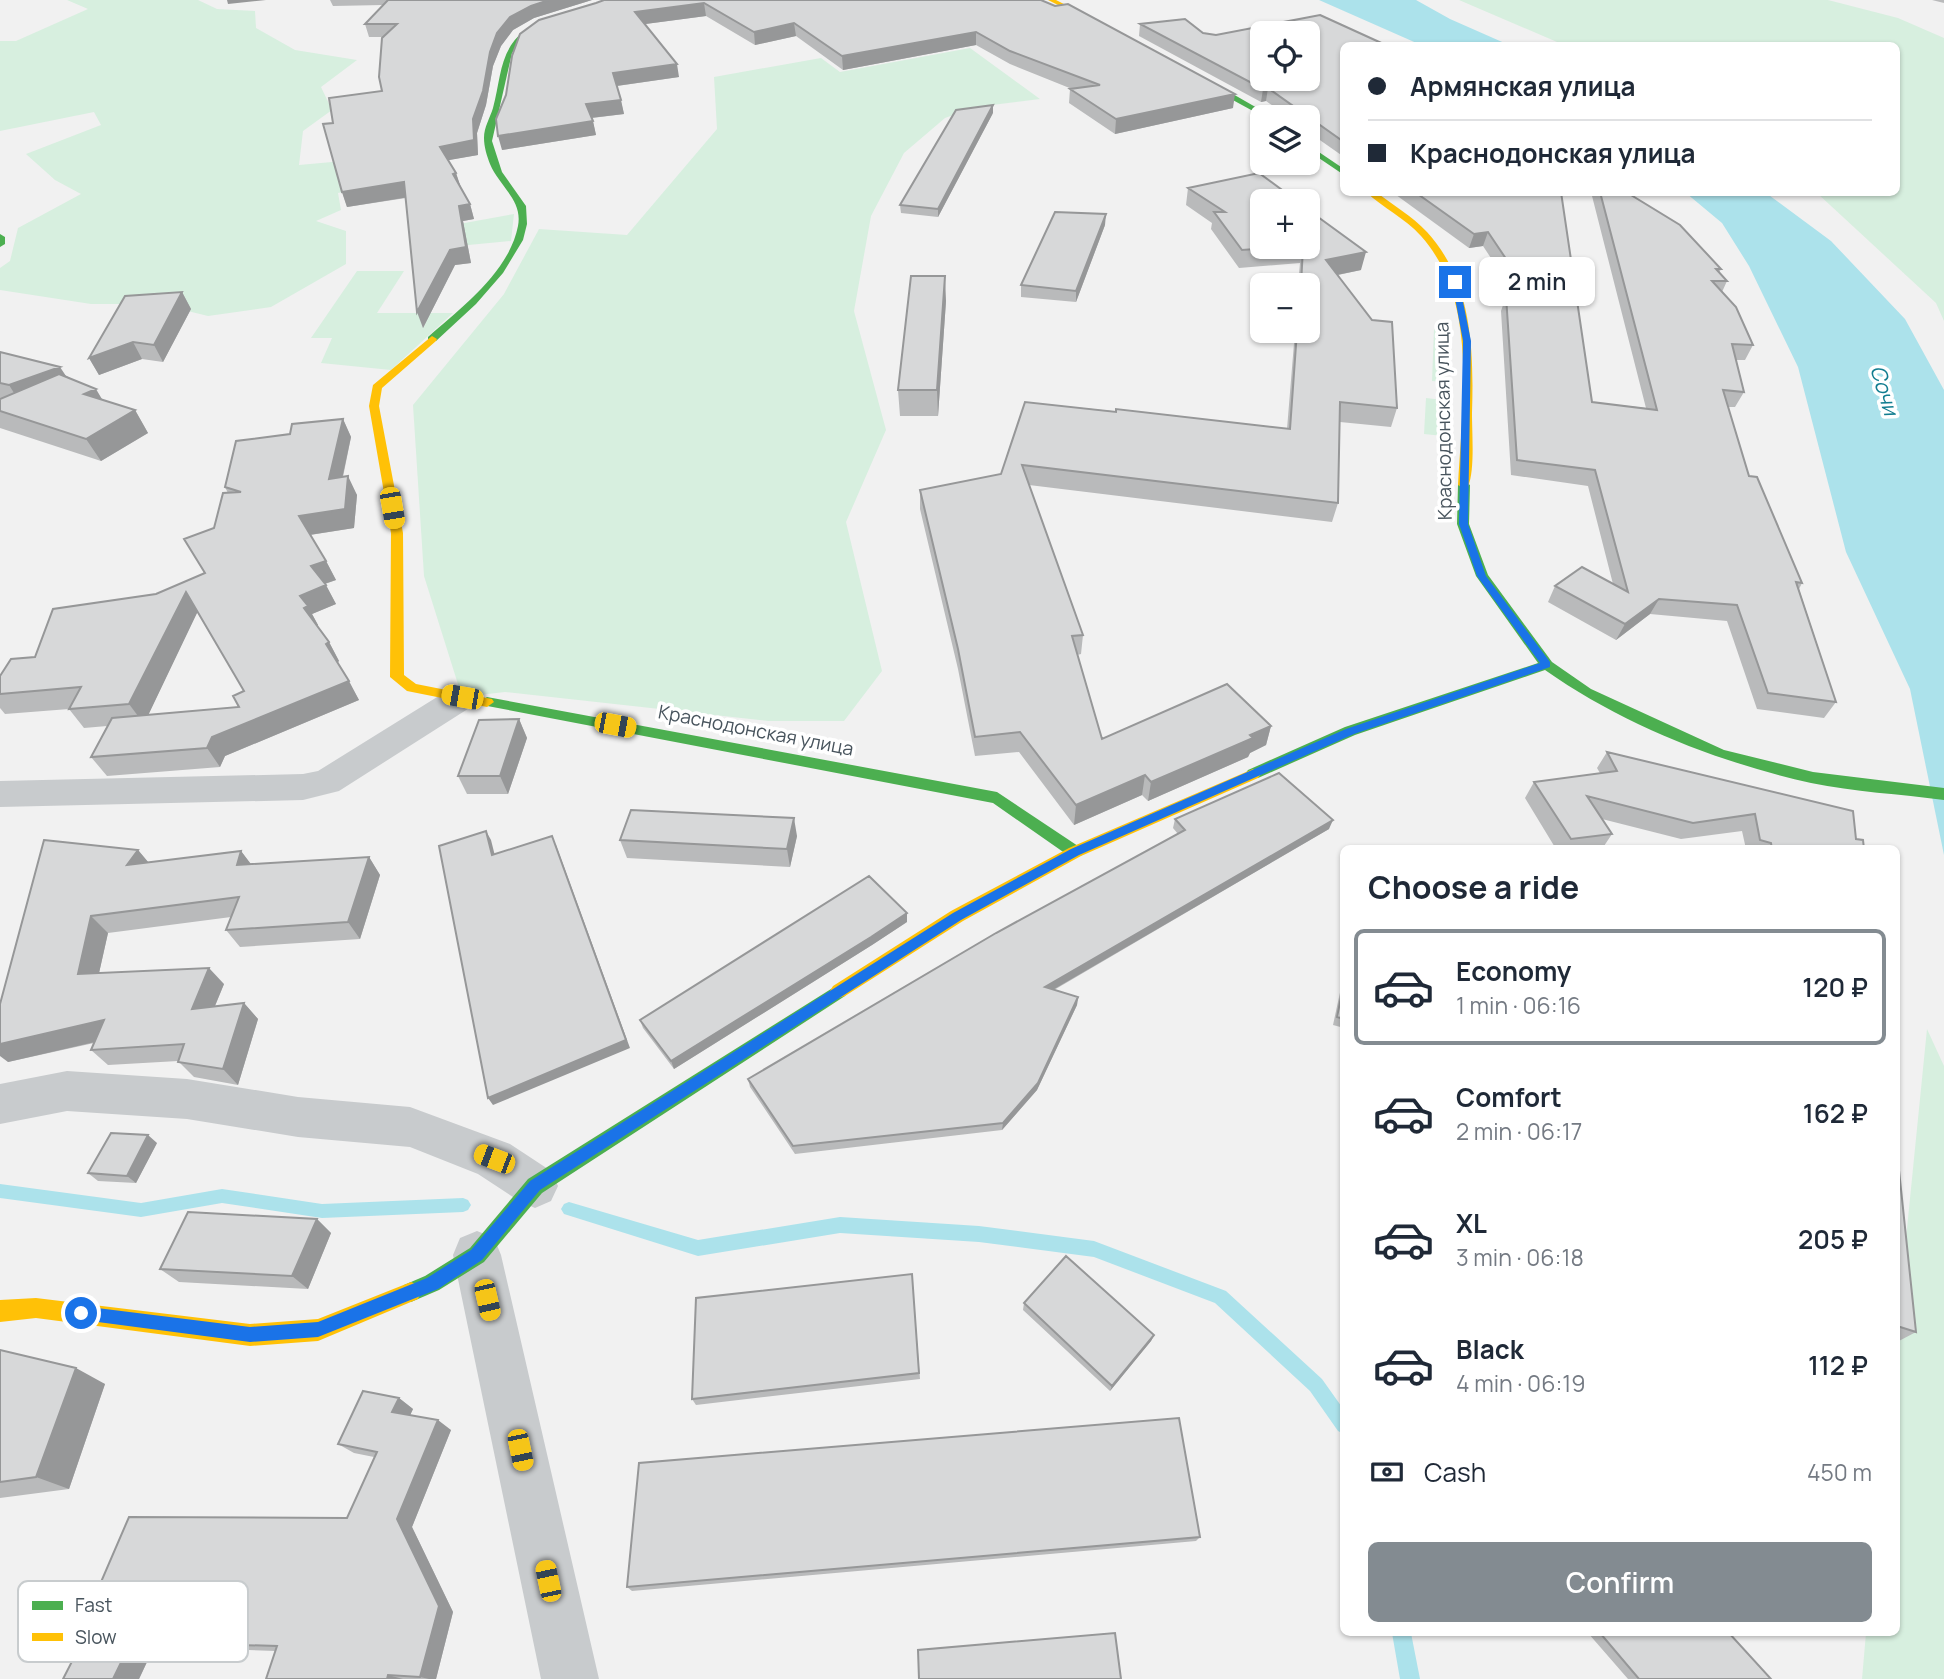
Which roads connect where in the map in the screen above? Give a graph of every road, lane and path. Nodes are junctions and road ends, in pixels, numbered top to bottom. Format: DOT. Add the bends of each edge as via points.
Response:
graph roads {
  1 [pos="612,0"];
  2 [pos="1051,0"];
  3 [pos="1118,34"];
  4 [pos="1174,65"];
  5 [pos="1250,107"];
  6 [pos="1320,155"];
  7 [pos="1340,170"];
  8 [pos="1375,196"];
  9 [pos="0,237"];
  10 [pos="0,244"];
  11 [pos="1547,665"];
  12 [pos="462,697"];
  13 [pos="0,794"];
  14 [pos="1944,794"];
  15 [pos="1075,852"];
  16 [pos="0,1104"];
  17 [pos="535,1186"];
  18 [pos="477,1255"];
  19 [pos="0,1311"];
  20 [pos="570,1679"];
  1 -- 12 [label="street, Краснодонская улица" via="589,13 522,34 507,53 488,132 497,170 522,205 523,228 502,270 377,387 374,396 397,533 397,677 412,688"];
  2 -- 3 [label="street"];
  4 -- 5 [label="street"];
  6 -- 7 [label="street"];
  8 -- 11 [label="street, Краснодонская улица" via="1426,236 1455,282 1467,341 1463,524 1482,576"];
  9 -- 10 [label="street"];
  11 -- 14 [label="street, Краснодонская улица" via="1586,692 1720,754 1813,778"];
  11 -- 15 [label="street" via="1350,731"];
  12 -- 13 [label="street" via="327,782 303,787"];
  12 -- 15 [label="street, Краснодонская улица" via="997,798"];
  15 -- 17 [label="street" via="957,916"];
  16 -- 17 [label="street" via="67,1091 187,1100 298,1117 410,1127 494,1159"];
  17 -- 18 [label="street"];
  18 -- 19 [label="street" via="432,1283 318,1330 250,1335 36,1308"];
  18 -- 20 [label="street"];
}
